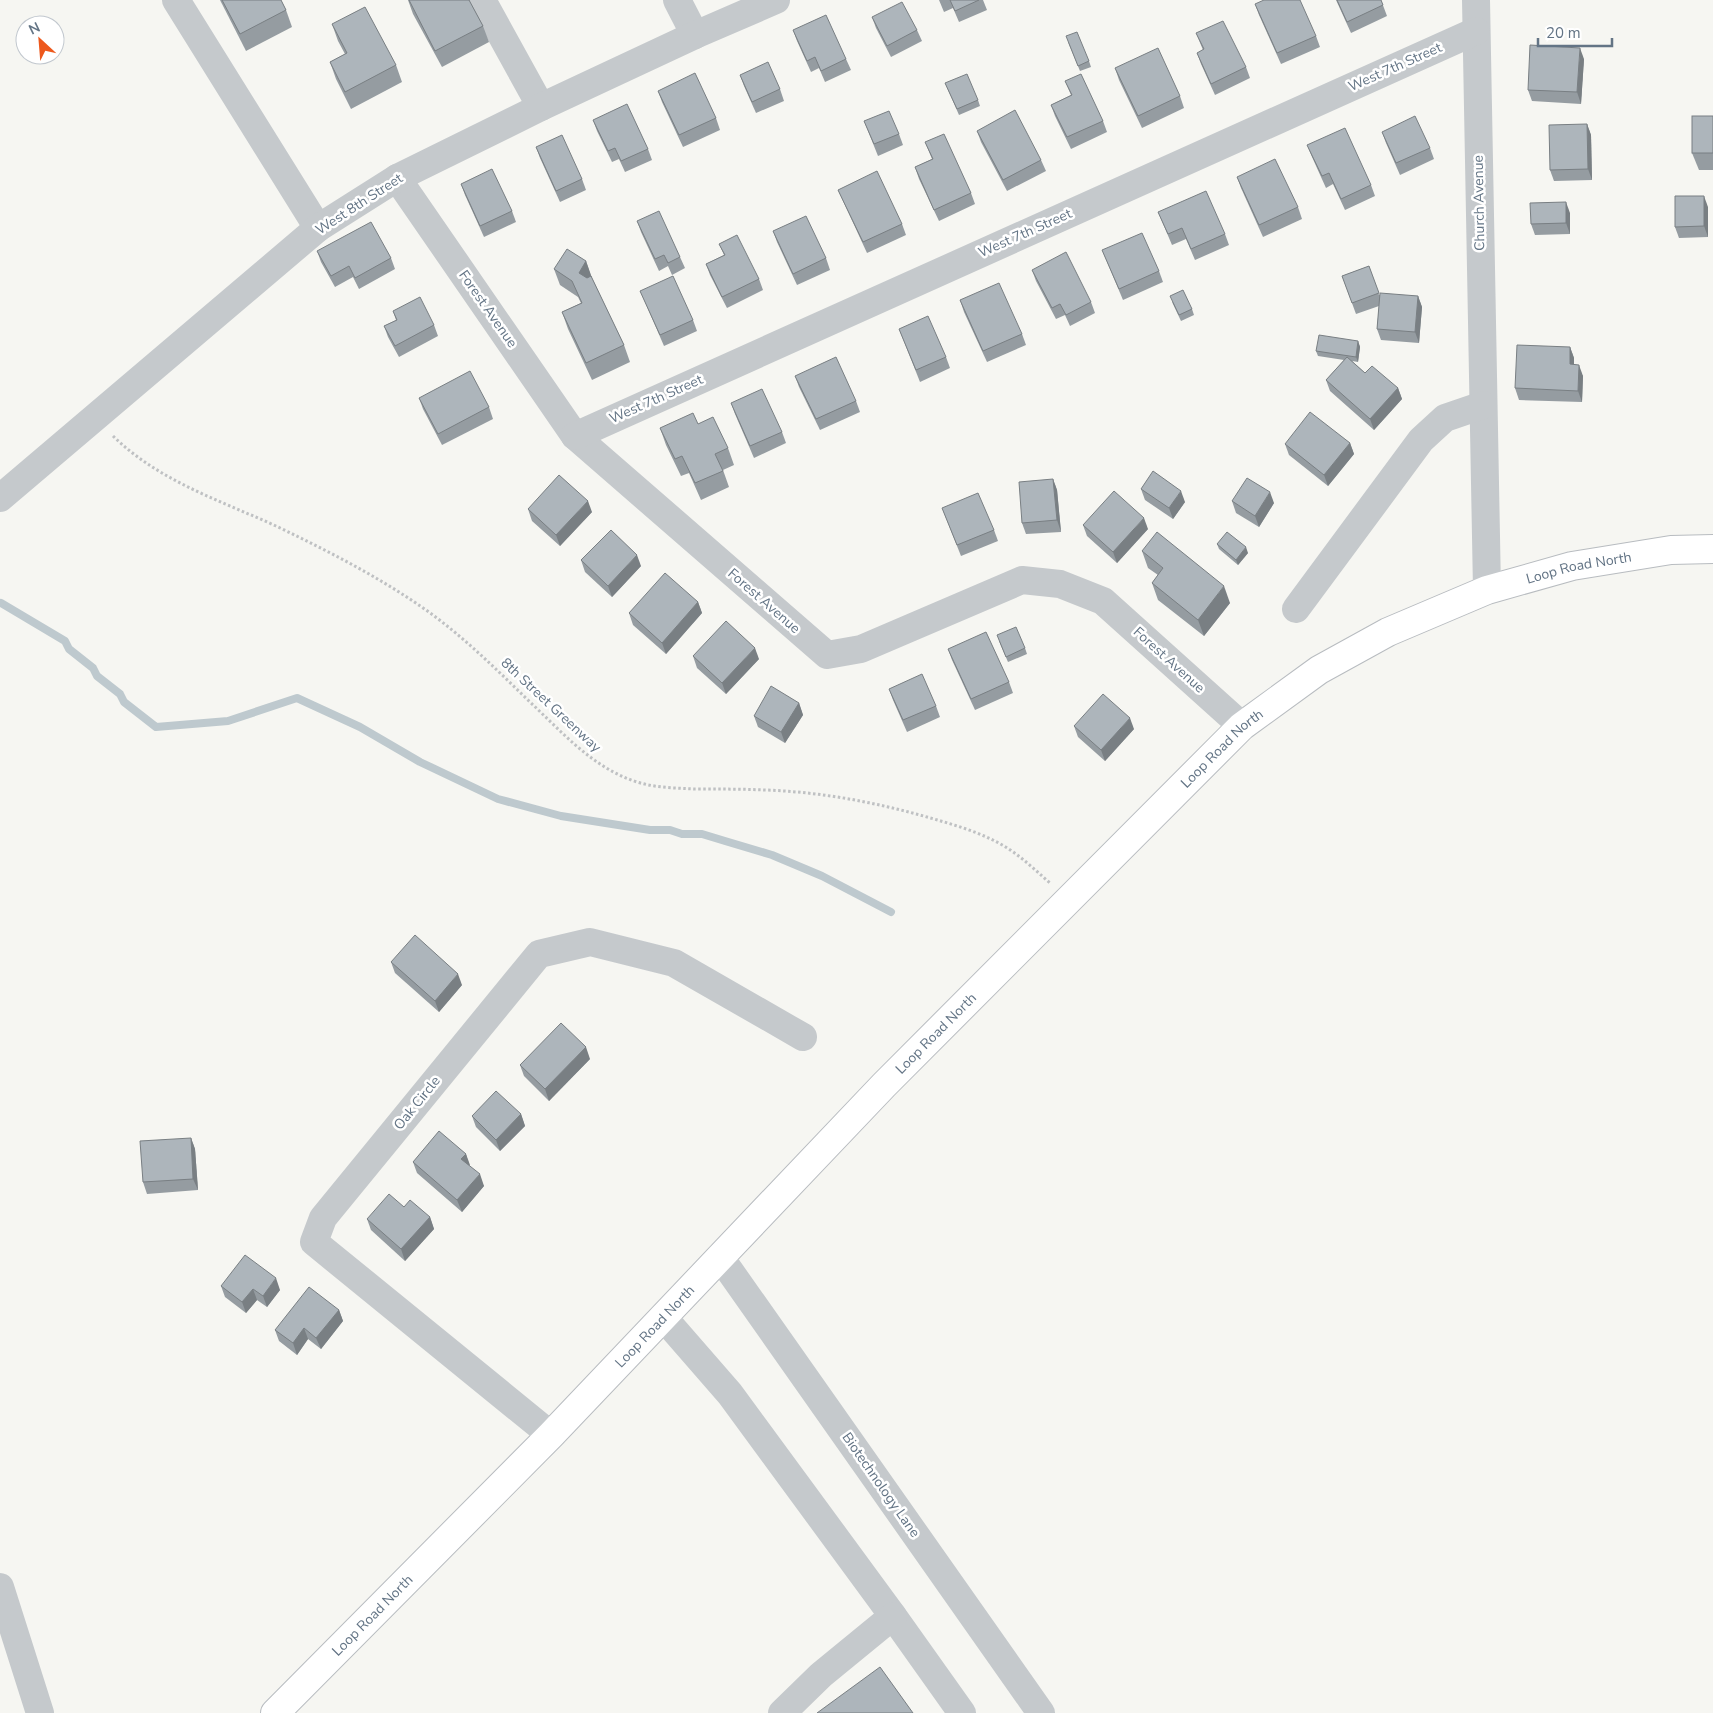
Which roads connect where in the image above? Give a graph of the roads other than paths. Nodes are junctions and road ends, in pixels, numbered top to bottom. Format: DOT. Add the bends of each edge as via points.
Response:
graph roads {
  1 [pos="176,0"];
  2 [pos="482,0"];
  3 [pos="677,0"];
  4 [pos="776,0"];
  5 [pos="1476,0"];
  6 [pos="1476,31"];
  7 [pos="696,35"];
  8 [pos="540,107"];
  9 [pos="398,178"];
  10 [pos="318,228"];
  11 [pos="1483,405"];
  12 [pos="575,436"];
  13 [pos="0,498"];
  14 [pos="1713,549"];
  15 [pos="1487,590"];
  16 [pos="1296,609"];
  17 [pos="1242,726"];
  18 [pos="803,1037"];
  19 [pos="720,1257"];
  20 [pos="663,1317"];
  21 [pos="551,1435"];
  22 [pos="0,1588"];
  23 [pos="893,1616"];
  24 [pos="40,1713"];
  25 [pos="275,1713"];
  26 [pos="782,1713"];
  27 [pos="962,1713"];
  28 [pos="1041,1713"];
  1 -- 10 [label="street"];
  2 -- 8 [label="street"];
  3 -- 7 [label="street"];
  4 -- 7 [label="street, West 8th Street"];
  5 -- 6 [label="street, Church Avenue"];
  6 -- 11 [label="street, Church Avenue"];
  6 -- 12 [label="street, West 7th Street"];
  7 -- 8 [label="street, West 8th Street"];
  8 -- 9 [label="street, West 8th Street"];
  9 -- 10 [label="street, West 8th Street"];
  9 -- 12 [label="street, Forest Avenue"];
  10 -- 13 [label="street, West 8th Street"];
  11 -- 15 [label="street, Church Avenue"];
  11 -- 16 [label="street" via="1445,418 1421,440"];
  12 -- 17 [label="street, Forest Avenue" via="827,655 861,649 1022,580 1060,584 1103,601"];
  14 -- 15 [label="main road, Loop Road North" via="1671,550 1572,566"];
  15 -- 17 [label="main road, Loop Road North" via="1388,632 1319,670"];
  17 -- 19 [label="main road, Loop Road North" via="884,1085"];
  18 -- 21 [label="street, Oak Circle" via="674,963 590,942 539,954 323,1218 314,1242"];
  19 -- 20 [label="main road, Loop Road North"];
  19 -- 28 [label="street, Biotechnology Lane"];
  20 -- 21 [label="main road, Loop Road North"];
  20 -- 23 [label="street" via="730,1394"];
  21 -- 25 [label="main road, Loop Road North"];
  22 -- 24 [label="street"];
  23 -- 26 [label="street" via="821,1675"];
  23 -- 27 [label="street"];
}
